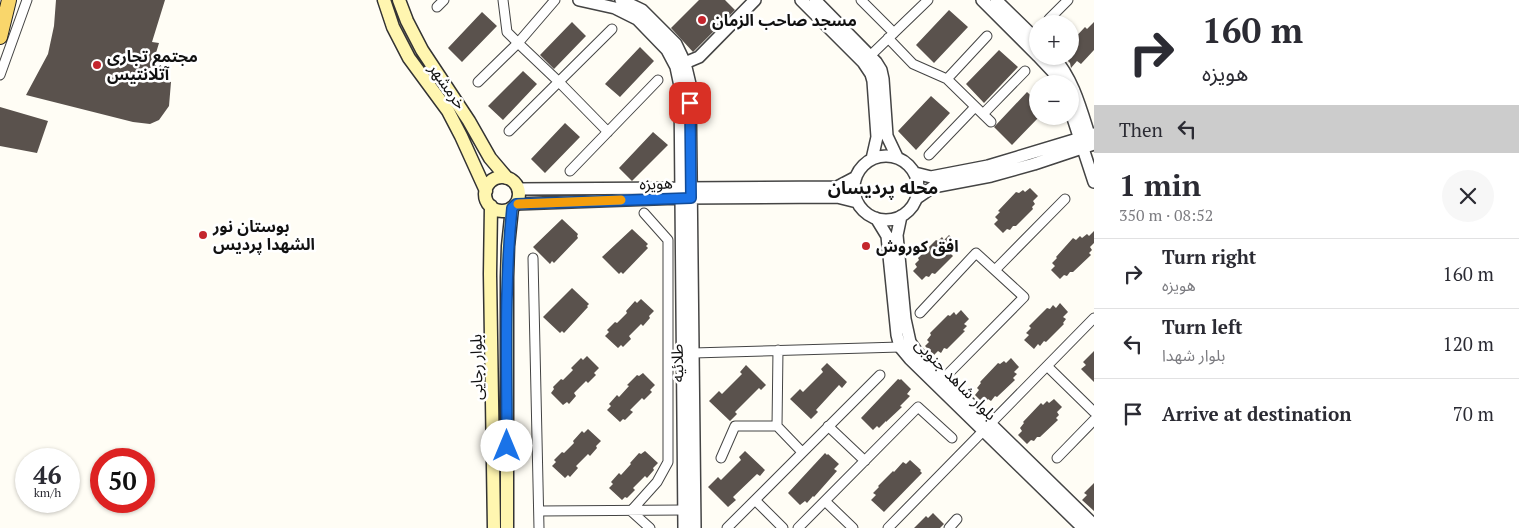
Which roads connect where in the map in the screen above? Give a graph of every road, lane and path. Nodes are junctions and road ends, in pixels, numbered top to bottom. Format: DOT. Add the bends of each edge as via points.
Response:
graph roads {
  1 [pos="26,0"];
  2 [pos="384,0"];
  3 [pos="399,0"];
  4 [pos="444,0"];
  5 [pos="503,0"];
  6 [pos="554,0"];
  7 [pos="579,0"];
  8 [pos="621,0"];
  9 [pos="755,0"];
  10 [pos="801,0"];
  11 [pos="815,0"];
  12 [pos="861,0"];
  13 [pos="928,0"];
  14 [pos="1068,0"];
  15 [pos="5,1"];
  16 [pos="989,1"];
  17 [pos="597,2"];
  18 [pos="437,7"];
  19 [pos="1052,15"];
  20 [pos="612,29"];
  21 [pos="1029,34"];
  22 [pos="891,35"];
  23 [pos="988,36"];
  24 [pos="0,37"];
  25 [pos="518,43"];
  26 [pos="1029,46"];
  27 [pos="870,55"];
  28 [pos="681,65"];
  29 [pos="1046,65"];
  30 [pos="1060,65"];
  31 [pos="1025,71"];
  32 [pos="0,75"];
  33 [pos="1055,75"];
  34 [pos="947,79"];
  35 [pos="658,80"];
  36 [pos="478,82"];
  37 [pos="559,82"];
  38 [pos="975,107"];
  39 [pos="983,114"];
  40 [pos="991,122"];
  41 [pos="1079,125"];
  42 [pos="509,131"];
  43 [pos="608,132"];
  44 [pos="1089,142"];
  45 [pos="929,155"];
  46 [pos="897,157"];
  47 [pos="872,159"];
  48 [pos="570,171"];
  49 [pos="915,173"];
  50 [pos="856,177"];
  51 [pos="507,178"];
  52 [pos="1094,182"];
  53 [pos="686,187"];
  54 [pos="518,189"];
  55 [pos="486,190"];
  56 [pos="917,198"];
  57 [pos="1065,199"];
  58 [pos="857,202"];
  59 [pos="491,206"];
  60 [pos="514,206"];
  61 [pos="644,213"];
  62 [pos="901,216"];
  63 [pos="876,218"];
  64 [pos="532,258"];
  65 [pos="995,270"];
  66 [pos="920,312"];
  67 [pos="1094,318"];
  68 [pos="900,347"];
  69 [pos="778,350"];
  70 [pos="688,353"];
  71 [pos="1047,366"];
  72 [pos="880,375"];
  73 [pos="944,378"];
  74 [pos="1094,412"];
  75 [pos="1094,420"];
  76 [pos="777,426"];
  77 [pos="828,426"];
  78 [pos="987,427"];
  79 [pos="952,438"];
  80 [pos="802,452"];
  81 [pos="721,458"];
  82 [pos="1057,458"];
  83 [pos="864,461"];
  84 [pos="755,500"];
  85 [pos="825,501"];
  86 [pos="689,510"];
  87 [pos="539,511"];
  88 [pos="631,511"];
  89 [pos="957,519"];
  90 [pos="1094,525"];
  91 [pos="494,528"];
  92 [pos="507,528"];
  93 [pos="539,528"];
  94 [pos="650,528"];
  95 [pos="684,528"];
  96 [pos="694,528"];
  97 [pos="727,528"];
  98 [pos="783,528"];
  99 [pos="798,528"];
  100 [pos="852,528"];
  101 [pos="888,528"];
  102 [pos="949,528"];
  103 [pos="1083,528"];
  1 -- 32 [label="street"];
  2 -- 55 [label="main road, خرمشهر" via="409,58 448,111"];
  3 -- 51 [label="main road, خرمشهر" via="422,50 490,158"];
  4 -- 18 [label="street"];
  5 -- 25 [label="street" via="507,32"];
  6 -- 25 [label="street"];
  7 -- 17 [label="street"];
  8 -- 28 [label="street" via="642,10 662,28 676,44"];
  9 -- 28 [label="street" via="699,57"];
  10 -- 47 [label="street" via="871,74 877,136"];
  11 -- 27 [label="street"];
  12 -- 22 [label="street"];
  13 -- 22 [label="street"];
  14 -- 19 [label="street"];
  15 -- 24 [label="main road"];
  16 -- 21 [label="street"];
  16 -- 26 [label="street"];
  17 -- 28 [label="street" via="637,19"];
  20 -- 37 [label="street"];
  22 -- 27 [label="street"];
  22 -- 34 [label="street" via="913,64"];
  23 -- 34 [label="street"];
  25 -- 36 [label="street"];
  25 -- 37 [label="street"];
  27 -- 46 [label="street" via="881,70 887,136"];
  28 -- 53 [label="street, طلائیه" via="690,84"];
  29 -- 33 [label="street"];
  30 -- 44 [label="street" via="1070,80"];
  31 -- 39 [label="street"];
  34 -- 38 [label="street"];
  35 -- 43 [label="street"];
  37 -- 42 [label="street"];
  37 -- 43 [label="street"];
  38 -- 39 [label="street"];
  38 -- 45 [label="street"];
  39 -- 40 [label="street"];
  41 -- 44 [label="street"];
  43 -- 48 [label="street"];
  44 -- 49 [label="street" via="931,177"];
  44 -- 52 [label="street"];
  44 -- 56 [label="street" via="991,176 934,187"];
  46 -- 47 [label="street" via="884,155"];
  46 -- 49 [label="street" via="908,163"];
  47 -- 50 [label="street" via="862,166"];
  49 -- 56 [label="street"];
  50 -- 53 [label="street, هویزه" via="837,187"];
  50 -- 58 [label="street" via="854,190"];
  51 -- 54 [label="main road"];
  51 -- 55 [label="main road" via="496,178"];
  53 -- 54 [label="street, هویزه"];
  53 -- 58 [label="street, هویزه" via="837,197"];
  53 -- 60 [label="street, هویزه"];
  53 -- 70 [label="street, طلائیه"];
  54 -- 60 [label="main road"];
  55 -- 59 [label="main road" via="487,202"];
  56 -- 62 [label="street" via="911,209"];
  57 -- 65 [label="street"];
  58 -- 63 [label="street"];
  59 -- 60 [label="main road" via="501,211"];
  59 -- 91 [label="main road, بلوار رجایی"];
  60 -- 92 [label="main road, بلوار رجایی" via="507,277"];
  61 -- 88 [label="street" via="668,240 668,462 657,482"];
  62 -- 63 [label="street" via="888,220"];
  62 -- 73 [label="street, بلوار شاهد جنوبی" via="897,235 908,337 917,352"];
  63 -- 68 [label="street, بلوار شاهد جنوبی" via="887,236"];
  64 -- 87 [label="street"];
  65 -- 66 [label="street" via="976,253"];
  65 -- 73 [label="street" via="1024,297"];
  67 -- 71 [label="street"];
  68 -- 69 [label="street"];
  68 -- 78 [label="street, بلوار شاهد جنوبی"];
  69 -- 70 [label="street"];
  69 -- 76 [label="street"];
  70 -- 86 [label="street, طلائیه"];
  71 -- 74 [label="street"];
  71 -- 78 [label="street"];
  72 -- 77 [label="street"];
  73 -- 78 [label="street, بلوار شاهد جنوبی"];
  75 -- 82 [label="street"];
  76 -- 80 [label="street"];
  76 -- 81 [label="street" via="736,426"];
  77 -- 80 [label="street"];
  77 -- 83 [label="street"];
  78 -- 90 [label="street, بلوار شاهد جنوبی"];
  78 -- 101 [label="street"];
  78 -- 103 [label="street, بلوار شاهد جنوبی"];
  79 -- 83 [label="street" via="918,407"];
  80 -- 84 [label="street"];
  83 -- 85 [label="street"];
  84 -- 97 [label="street"];
  84 -- 98 [label="street"];
  85 -- 99 [label="street"];
  85 -- 100 [label="street"];
  86 -- 88 [label="street"];
  86 -- 95 [label="street, طلائیه"];
  86 -- 96 [label="street, طلائیه"];
  87 -- 88 [label="street"];
  87 -- 93 [label="street"];
  88 -- 94 [label="street"];
  89 -- 102 [label="street"];
}
